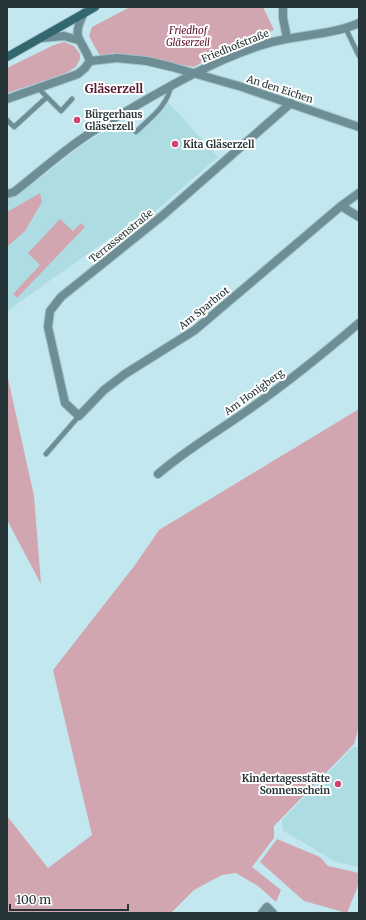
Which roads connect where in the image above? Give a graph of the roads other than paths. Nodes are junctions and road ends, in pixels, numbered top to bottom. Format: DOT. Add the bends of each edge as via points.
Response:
graph roads {
  1 [pos="95,7"];
  2 [pos="283,7"];
  3 [pos="84,13"];
  4 [pos="359,24"];
  5 [pos="346,29"];
  6 [pos="41,38"];
  7 [pos="286,38"];
  8 [pos="78,40"];
  9 [pos="7,56"];
  10 [pos="359,56"];
  11 [pos="90,61"];
  12 [pos="194,73"];
  13 [pos="171,85"];
  14 [pos="39,89"];
  15 [pos="47,98"];
  16 [pos="7,99"];
  17 [pos="72,99"];
  18 [pos="291,103"];
  19 [pos="7,120"];
  20 [pos="359,127"];
  21 [pos="136,132"];
  22 [pos="359,193"];
  23 [pos="7,194"];
  24 [pos="341,206"];
  25 [pos="359,217"];
  26 [pos="359,323"];
  27 [pos="79,416"];
  28 [pos="46,454"];
  29 [pos="158,474"];
  30 [pos="262,913"];
  31 [pos="273,913"];
  1 -- 3 [label="main road"];
  2 -- 7 [label="street"];
  3 -- 6 [label="main road"];
  3 -- 8 [label="street" via="78,29"];
  4 -- 5 [label="street, Friedhofstraße"];
  5 -- 7 [label="street, Friedhofstraße"];
  5 -- 10 [label="lane"];
  6 -- 8 [label="street" via="64,36"];
  6 -- 9 [label="main road"];
  7 -- 12 [label="street, Friedhofstraße" via="246,51"];
  8 -- 11 [label="street"];
  11 -- 12 [label="street, Friedhofstraße" via="117,58 147,61"];
  11 -- 14 [label="street" via="78,74"];
  12 -- 13 [label="street"];
  12 -- 18 [label="street, An den Eichen"];
  13 -- 21 [label="lane" via="166,102"];
  13 -- 23 [label="street" via="85,136 18,189"];
  14 -- 15 [label="lane"];
  14 -- 16 [label="street"];
  15 -- 17 [label="lane" via="61,111"];
  15 -- 19 [label="lane" via="14,127"];
  18 -- 20 [label="street, An den Eichen"];
  18 -- 27 [label="street, Terrassenstraße" via="162,216 61,297 50,311 48,327 65,403"];
  22 -- 24 [label="street, Am Sparbrot"];
  24 -- 25 [label="street"];
  24 -- 27 [label="street, Am Sparbrot" via="195,330 125,374 104,390"];
  26 -- 29 [label="street, Am Honigberg" via="298,373"];
  27 -- 28 [label="lane, Am Sparbrot"];
  30 -- 31 [label="street" via="267,908"];
}
